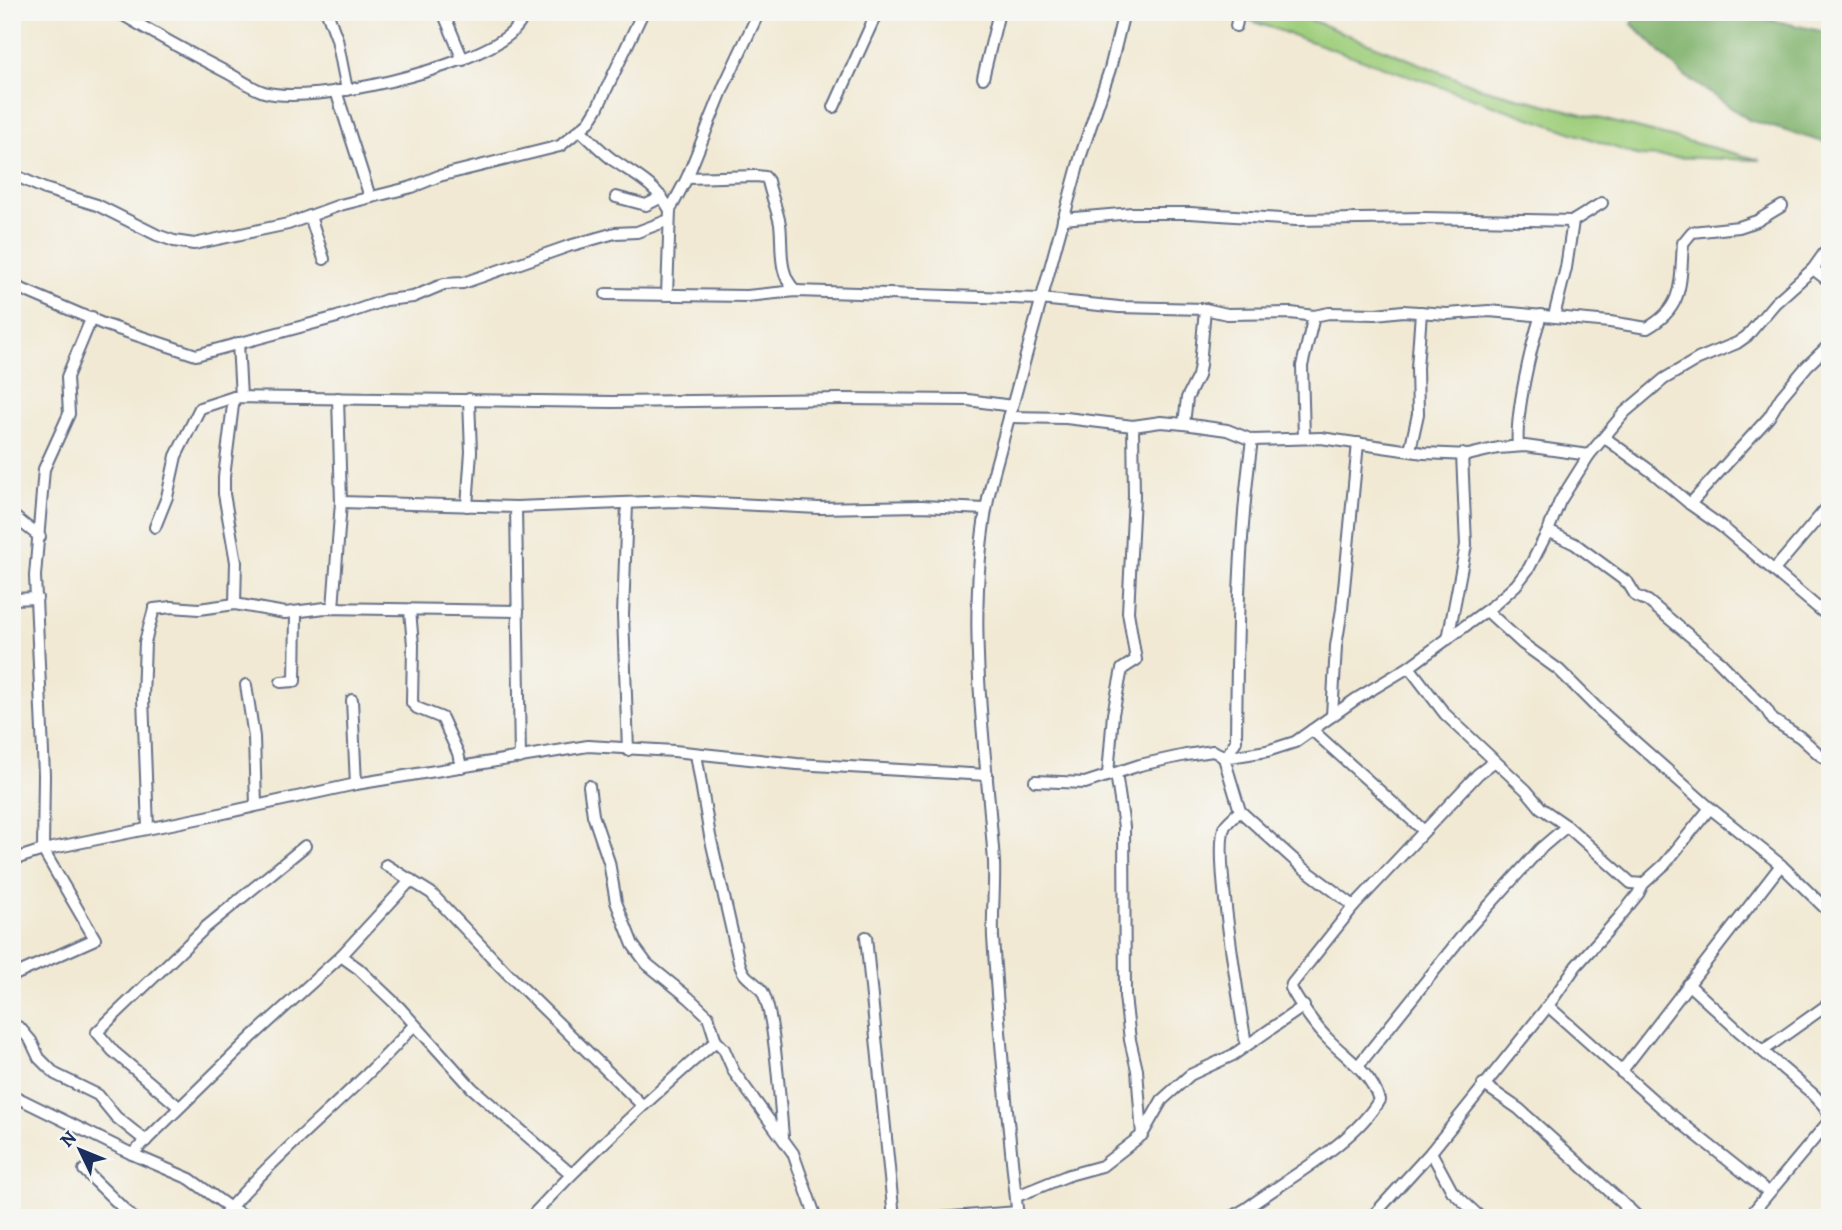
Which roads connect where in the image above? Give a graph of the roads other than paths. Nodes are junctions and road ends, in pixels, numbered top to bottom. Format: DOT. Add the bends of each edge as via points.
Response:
graph roads {
  1 [pos="118,12"];
  2 [pos="327,12"];
  3 [pos="443,12"];
  4 [pos="525,12"];
  5 [pos="643,12"];
  6 [pos="760,12"];
  7 [pos="877,12"];
  8 [pos="999,12"];
  9 [pos="1125,12"];
  10 [pos="1239,12"];
  11 [pos="1236,26"];
  12 [pos="463,60"];
  13 [pos="983,78"];
  14 [pos="342,90"];
  15 [pos="834,107"];
  16 [pos="580,130"];
  17 [pos="12,174"];
  18 [pos="687,178"];
  19 [pos="370,197"];
  20 [pos="616,197"];
  21 [pos="662,197"];
  22 [pos="1602,203"];
  23 [pos="1782,206"];
  24 [pos="669,215"];
  25 [pos="310,216"];
  26 [pos="1063,219"];
  27 [pos="1573,221"];
  28 [pos="1830,245"];
  29 [pos="324,259"];
  30 [pos="1813,270"];
  31 [pos="1830,282"];
  32 [pos="12,285"];
  33 [pos="796,291"];
  34 [pos="606,294"];
  35 [pos="667,295"];
  36 [pos="1040,299"];
  37 [pos="1205,309"];
  38 [pos="1421,312"];
  39 [pos="1541,315"];
  40 [pos="1314,316"];
  41 [pos="1555,316"];
  42 [pos="92,317"];
  43 [pos="237,343"];
  44 [pos="1830,344"];
  45 [pos="237,397"];
  46 [pos="338,398"];
  47 [pos="469,399"];
  48 [pos="1011,411"];
  49 [pos="1184,424"];
  50 [pos="1133,426"];
  51 [pos="1304,438"];
  52 [pos="1605,438"];
  53 [pos="1252,440"];
  54 [pos="1358,443"];
  55 [pos="1518,446"];
  56 [pos="1410,450"];
  57 [pos="1462,454"];
  58 [pos="1589,455"];
  59 [pos="341,502"];
  60 [pos="627,504"];
  61 [pos="1690,504"];
  62 [pos="1830,504"];
  63 [pos="467,506"];
  64 [pos="516,507"];
  65 [pos="985,509"];
  66 [pos="12,515"];
  67 [pos="155,527"];
  68 [pos="1548,531"];
  69 [pos="40,537"];
  70 [pos="1774,570"];
  71 [pos="37,598"];
  72 [pos="12,599"];
  73 [pos="235,604"];
  74 [pos="333,608"];
  75 [pos="410,610"];
  76 [pos="518,611"];
  77 [pos="1487,611"];
  78 [pos="296,613"];
  79 [pos="1830,618"];
  80 [pos="1447,639"];
  81 [pos="1409,667"];
  82 [pos="281,682"];
  83 [pos="246,685"];
  84 [pos="352,700"];
  85 [pos="1332,716"];
  86 [pos="1312,730"];
  87 [pos="628,750"];
  88 [pos="1213,751"];
  89 [pos="696,754"];
  90 [pos="520,758"];
  91 [pos="1224,758"];
  92 [pos="1495,761"];
  93 [pos="1830,761"];
  94 [pos="461,767"];
  95 [pos="1112,774"];
  96 [pos="987,775"];
  97 [pos="1035,781"];
  98 [pos="356,784"];
  99 [pos="589,786"];
  100 [pos="256,805"];
  101 [pos="1710,808"];
  102 [pos="1240,811"];
  103 [pos="1567,825"];
  104 [pos="148,828"];
  105 [pos="1423,830"];
  106 [pos="305,846"];
  107 [pos="43,850"];
  108 [pos="12,860"];
  109 [pos="386,865"];
  110 [pos="1781,865"];
  111 [pos="411,880"];
  112 [pos="1643,884"];
  113 [pos="1354,906"];
  114 [pos="1830,913"];
  115 [pos="866,937"];
  116 [pos="341,956"];
  117 [pos="12,976"];
  118 [pos="1688,984"];
  119 [pos="1830,1003"];
  120 [pos="1304,1006"];
  121 [pos="1548,1006"];
  122 [pos="12,1024"];
  123 [pos="414,1026"];
  124 [pos="716,1041"];
  125 [pos="1246,1045"];
  126 [pos="1764,1050"];
  127 [pos="1357,1066"];
  128 [pos="1621,1072"];
  129 [pos="1483,1084"];
  130 [pos="12,1095"];
  131 [pos="642,1105"];
  132 [pos="178,1107"];
  133 [pos="1830,1118"];
  134 [pos="1142,1135"];
  135 [pos="783,1139"];
  136 [pos="146,1141"];
  137 [pos="1430,1152"];
  138 [pos="132,1154"];
  139 [pos="84,1170"];
  140 [pos="570,1173"];
  141 [pos="1768,1192"];
  142 [pos="1017,1196"];
  143 [pos="1628,1207"];
  144 [pos="230,1208"];
  145 [pos="1018,1215"];
  146 [pos="132,1218"];
  147 [pos="221,1218"];
  148 [pos="249,1218"];
  149 [pos="530,1218"];
  150 [pos="816,1218"];
  151 [pos="894,1218"];
  152 [pos="939,1218"];
  153 [pos="1230,1218"];
  154 [pos="1371,1218"];
  155 [pos="1481,1218"];
  156 [pos="1618,1218"];
  157 [pos="1639,1218"];
  158 [pos="1748,1218"];
  1 -- 14 [label="street" via="264,92"];
  2 -- 14 [label="street" via="337,38"];
  3 -- 12 [label="street"];
  4 -- 12 [label="street" via="511,33"];
  5 -- 16 [label="street" via="597,109"];
  6 -- 18 [label="street"];
  7 -- 15 [label="street"];
  8 -- 13 [label="street"];
  9 -- 26 [label="street"];
  10 -- 11 [label="street"];
  12 -- 14 [label="street"];
  14 -- 19 [label="street"];
  16 -- 19 [label="street" via="560,146"];
  16 -- 21 [label="street"];
  17 -- 25 [label="street" via="97,205 157,235 194,244"];
  18 -- 24 [label="street"];
  18 -- 33 [label="street" via="765,177 780,223 782,266"];
  19 -- 25 [label="street"];
  20 -- 21 [label="street" via="646,205"];
  21 -- 24 [label="street"];
  22 -- 27 [label="street"];
  23 -- 41 [label="street" via="1739,227 1687,236 1679,292 1670,313 1647,328"];
  24 -- 35 [label="street"];
  24 -- 43 [label="street" via="636,232 615,233 463,283"];
  25 -- 29 [label="street"];
  26 -- 27 [label="street" via="1190,212 1296,220"];
  26 -- 36 [label="street"];
  27 -- 41 [label="street"];
  28 -- 30 [label="street"];
  30 -- 31 [label="street"];
  30 -- 52 [label="street" via="1775,303 1747,336 1664,379 1625,412"];
  32 -- 42 [label="street"];
  33 -- 35 [label="street"];
  33 -- 36 [label="street"];
  34 -- 35 [label="street"];
  36 -- 37 [label="street"];
  36 -- 48 [label="street"];
  37 -- 40 [label="street"];
  37 -- 49 [label="street" via="1198,376 1187,398"];
  38 -- 39 [label="street"];
  38 -- 40 [label="street"];
  38 -- 56 [label="street" via="1418,414"];
  39 -- 41 [label="street"];
  39 -- 55 [label="street" via="1530,352"];
  40 -- 51 [label="street" via="1302,366"];
  42 -- 43 [label="street" via="196,355"];
  42 -- 69 [label="street" via="67,377 69,414 44,469"];
  43 -- 45 [label="street"];
  44 -- 61 [label="street"];
  45 -- 46 [label="street"];
  45 -- 67 [label="street" via="200,408 176,456"];
  45 -- 73 [label="street" via="224,486 236,562"];
  46 -- 47 [label="street"];
  46 -- 59 [label="street"];
  47 -- 48 [label="street" via="968,400"];
  47 -- 63 [label="street"];
  48 -- 50 [label="street"];
  48 -- 65 [label="street"];
  49 -- 50 [label="street"];
  49 -- 53 [label="street" via="1227,430"];
  50 -- 95 [label="street" via="1128,612 1136,660 1122,670 1113,714"];
  51 -- 53 [label="street"];
  51 -- 54 [label="street"];
  52 -- 58 [label="street"];
  52 -- 61 [label="street"];
  53 -- 88 [label="street" via="1236,644 1236,741 1228,754"];
  54 -- 56 [label="street"];
  54 -- 85 [label="street"];
  55 -- 57 [label="street"];
  55 -- 58 [label="street"];
  56 -- 57 [label="street"];
  57 -- 80 [label="street" via="1466,545"];
  58 -- 68 [label="street" via="1560,501"];
  59 -- 63 [label="street"];
  59 -- 74 [label="street"];
  60 -- 64 [label="street"];
  60 -- 65 [label="street" via="675,501"];
  60 -- 87 [label="street" via="623,615"];
  61 -- 70 [label="street"];
  62 -- 70 [label="street"];
  63 -- 64 [label="street"];
  64 -- 76 [label="street"];
  65 -- 96 [label="street" via="976,592"];
  66 -- 69 [label="street"];
  68 -- 77 [label="street" via="1529,568"];
  68 -- 93 [label="street" via="1575,544 1628,583 1636,596 1715,657 1773,720"];
  69 -- 71 [label="street"];
  70 -- 79 [label="street"];
  71 -- 72 [label="street"];
  71 -- 107 [label="street"];
  73 -- 78 [label="street"];
  73 -- 104 [label="street" via="154,609 145,642 143,684"];
  74 -- 75 [label="street"];
  74 -- 78 [label="street"];
  75 -- 76 [label="street"];
  75 -- 94 [label="street" via="412,703 442,718"];
  76 -- 90 [label="street"];
  77 -- 80 [label="street"];
  77 -- 101 [label="street"];
  78 -- 82 [label="street" via="295,681"];
  80 -- 81 [label="street"];
  81 -- 85 [label="street"];
  81 -- 92 [label="street" via="1445,714"];
  83 -- 100 [label="street" via="254,737"];
  84 -- 98 [label="street"];
  85 -- 86 [label="street"];
  86 -- 91 [label="street" via="1278,748"];
  86 -- 105 [label="street"];
  87 -- 89 [label="street"];
  87 -- 90 [label="street" via="588,746"];
  88 -- 91 [label="street"];
  88 -- 95 [label="street"];
  89 -- 96 [label="street" via="797,765"];
  89 -- 135 [label="street" via="739,962 743,975 761,990 769,1013"];
  90 -- 94 [label="street"];
  91 -- 102 [label="street"];
  92 -- 103 [label="street" via="1541,808"];
  92 -- 105 [label="street"];
  94 -- 98 [label="street"];
  95 -- 97 [label="street" via="1085,783"];
  95 -- 134 [label="street" via="1125,839 1125,996"];
  96 -- 142 [label="street" via="994,867 993,934"];
  98 -- 100 [label="street"];
  99 -- 124 [label="street" via="617,902 633,945 647,964 708,1016"];
  100 -- 104 [label="street"];
  101 -- 110 [label="street"];
  101 -- 112 [label="street"];
  102 -- 113 [label="street"];
  102 -- 125 [label="street" via="1225,826 1222,838 1226,910"];
  103 -- 112 [label="street" via="1631,883"];
  103 -- 127 [label="street" via="1539,849 1467,930"];
  104 -- 107 [label="street"];
  105 -- 113 [label="street"];
  106 -- 132 [label="street" via="206,927 97,1032"];
  107 -- 108 [label="street"];
  107 -- 117 [label="street" via="95,939"];
  109 -- 111 [label="street"];
  110 -- 114 [label="street"];
  110 -- 118 [label="street"];
  111 -- 116 [label="street"];
  111 -- 131 [label="street" via="431,893"];
  112 -- 121 [label="street" via="1559,986"];
  113 -- 120 [label="street" via="1292,984 1295,997"];
  115 -- 151 [label="street"];
  116 -- 123 [label="street"];
  116 -- 132 [label="street"];
  118 -- 126 [label="street"];
  118 -- 128 [label="street"];
  119 -- 126 [label="street"];
  120 -- 125 [label="street"];
  120 -- 127 [label="street" via="1324,1035"];
  121 -- 128 [label="street"];
  121 -- 129 [label="street"];
  122 -- 136 [label="street" via="32,1041 39,1058 55,1074 98,1095"];
  123 -- 140 [label="street" via="472,1088"];
  123 -- 144 [label="street"];
  124 -- 131 [label="street"];
  124 -- 135 [label="street"];
  125 -- 134 [label="street" via="1174,1087"];
  126 -- 133 [label="street" via="1814,1095"];
  127 -- 153 [label="street" via="1375,1085 1379,1100 1371,1113 1354,1132"];
  128 -- 141 [label="street"];
  129 -- 137 [label="street"];
  129 -- 143 [label="street" via="1519,1109"];
  130 -- 138 [label="street"];
  131 -- 140 [label="street"];
  132 -- 136 [label="street"];
  133 -- 141 [label="street"];
  134 -- 142 [label="street" via="1102,1166"];
  135 -- 150 [label="street" via="793,1153"];
  136 -- 138 [label="street"];
  137 -- 154 [label="street"];
  137 -- 155 [label="street" via="1452,1191"];
  138 -- 144 [label="street" via="190,1180"];
  139 -- 146 [label="street"];
  140 -- 149 [label="street"];
  141 -- 158 [label="street"];
  142 -- 145 [label="street"];
  143 -- 156 [label="street"];
  143 -- 157 [label="street"];
  144 -- 147 [label="street"];
  144 -- 148 [label="street"];
  145 -- 152 [label="street"];
}
